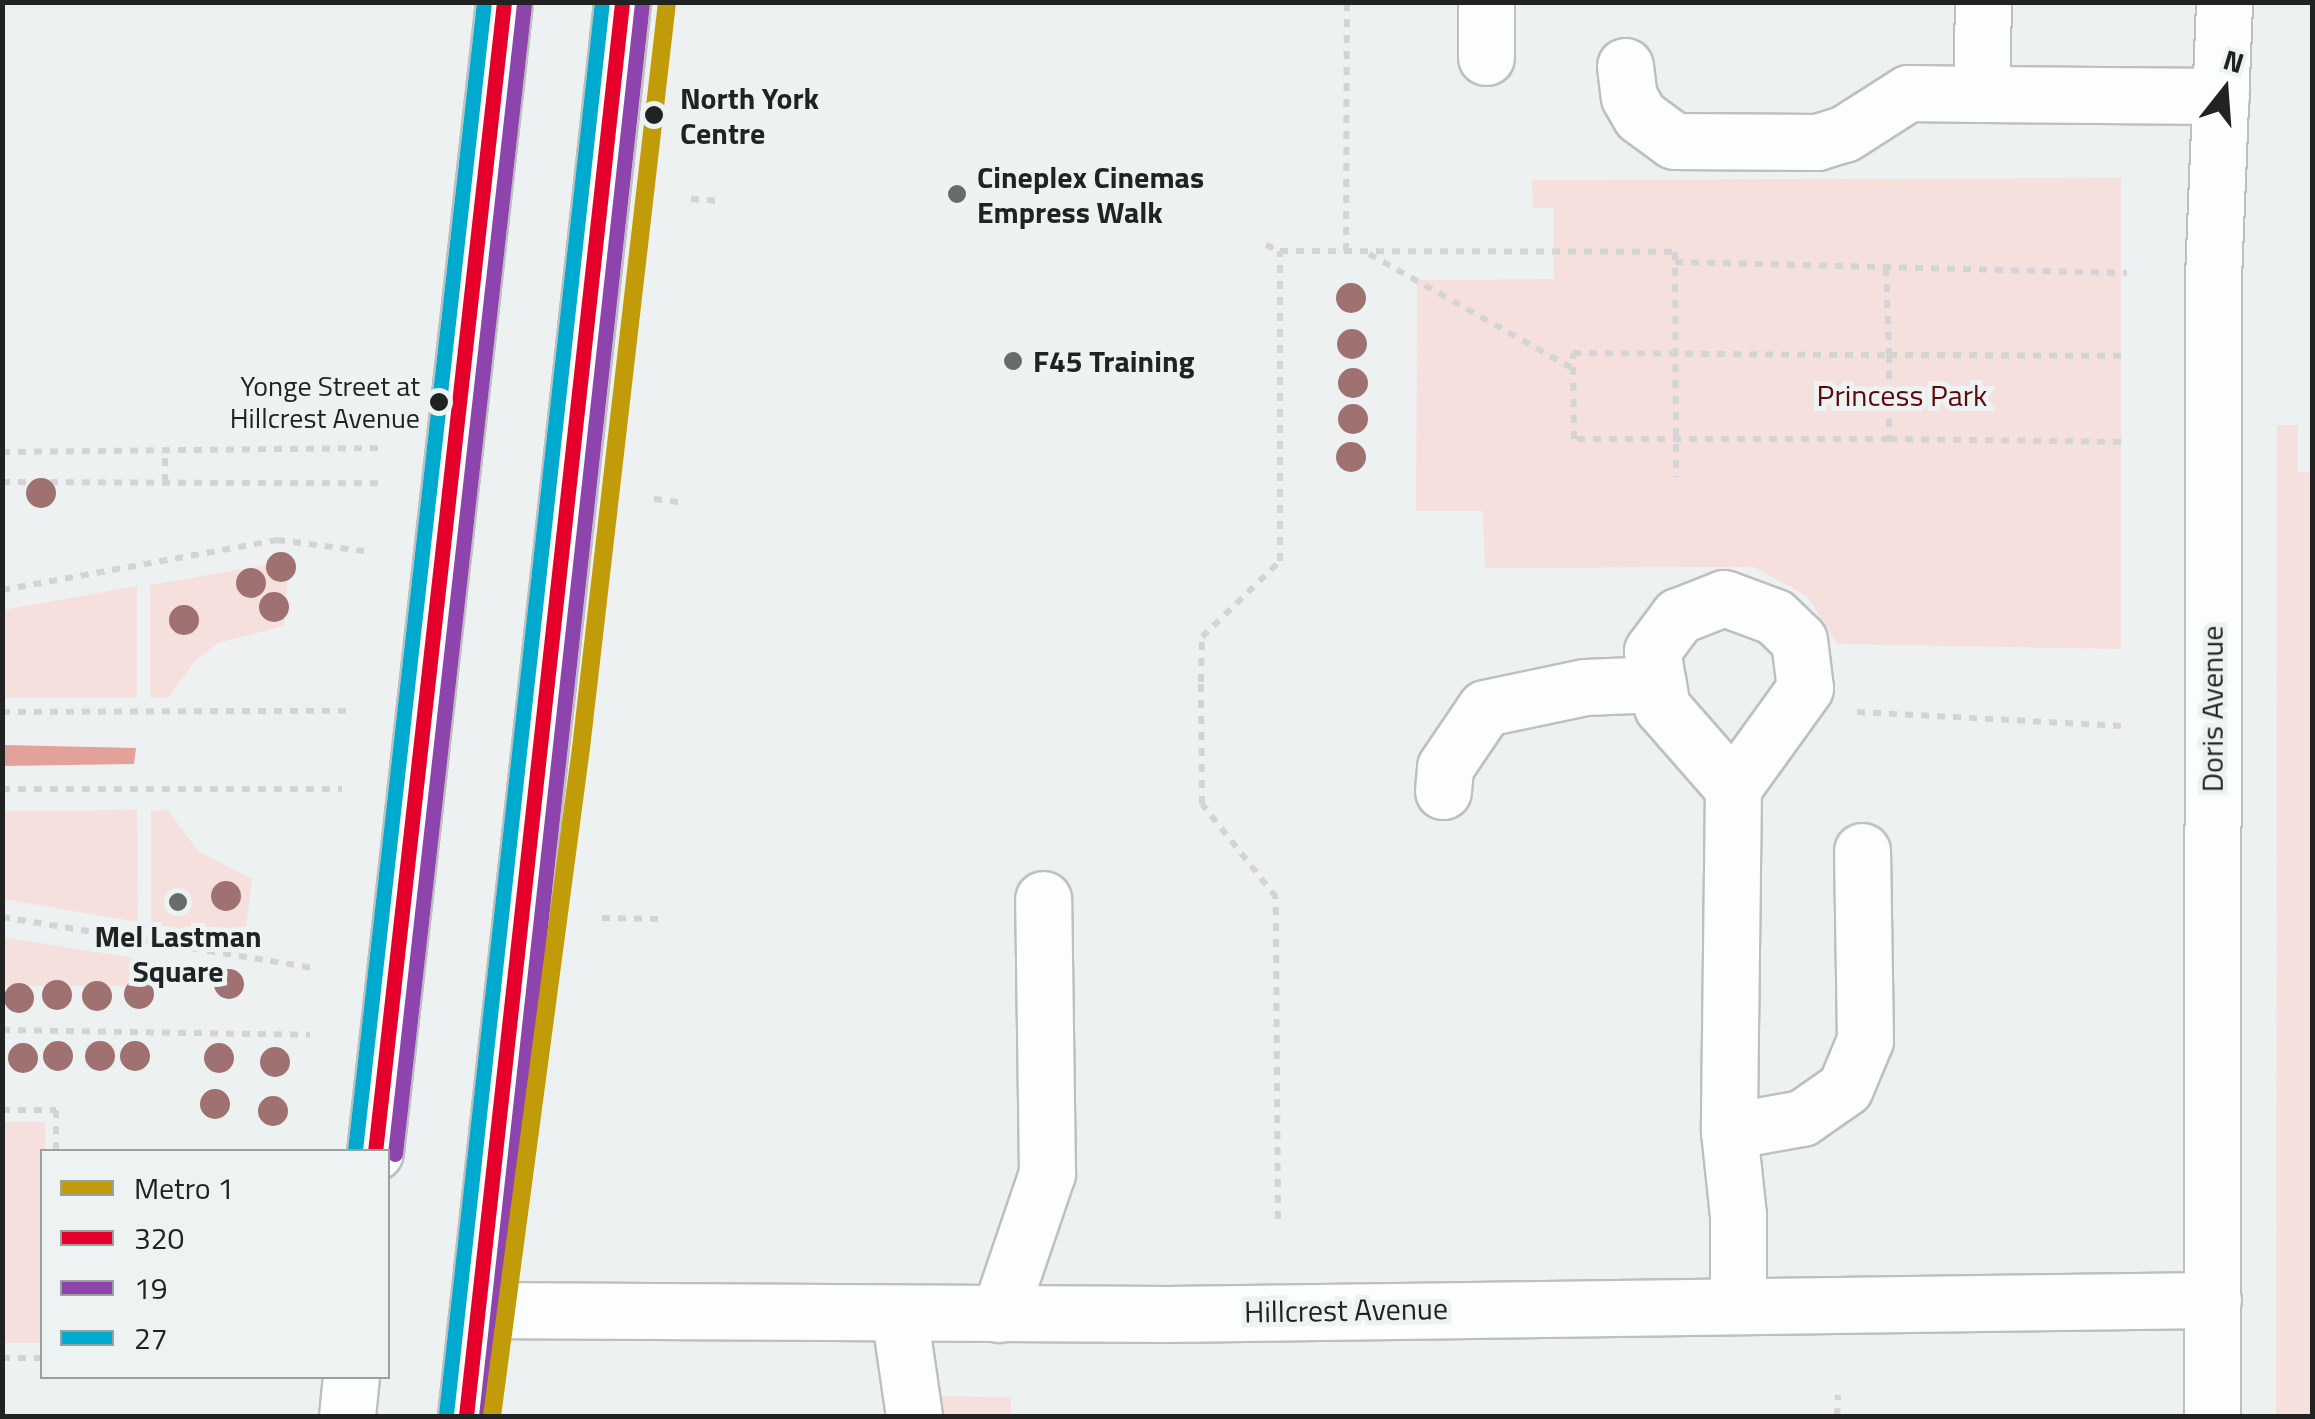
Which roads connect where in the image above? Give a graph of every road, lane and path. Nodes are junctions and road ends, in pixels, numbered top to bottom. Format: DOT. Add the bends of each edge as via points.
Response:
graph roads {
  1 [pos="504,2"];
  2 [pos="622,2"];
  3 [pos="1347,2"];
  4 [pos="1486,2"];
  5 [pos="1983,2"];
  6 [pos="2224,2"];
  7 [pos="1486,57"];
  8 [pos="1625,66"];
  9 [pos="1981,94"];
  10 [pos="2221,96"];
  11 [pos="691,199"];
  12 [pos="721,201"];
  13 [pos="1266,245"];
  14 [pos="1280,251"];
  15 [pos="1346,252"];
  16 [pos="1365,252"];
  17 [pos="1675,262"];
  18 [pos="1886,268"];
  19 [pos="2128,273"];
  20 [pos="1675,352"];
  21 [pos="1890,354"];
  22 [pos="2128,356"];
  23 [pos="1573,368"];
  24 [pos="1676,438"];
  25 [pos="1889,440"];
  26 [pos="2128,442"];
  27 [pos="384,448"];
  28 [pos="2,452"];
  29 [pos="165,458"];
  30 [pos="1676,477"];
  31 [pos="165,480"];
  32 [pos="2,482"];
  33 [pos="380,483"];
  34 [pos="654,499"];
  35 [pos="680,502"];
  36 [pos="372,552"];
  37 [pos="2,590"];
  38 [pos="1658,684"];
  39 [pos="1790,708"];
  40 [pos="352,711"];
  41 [pos="2,712"];
  42 [pos="2128,726"];
  43 [pos="1734,788"];
  44 [pos="2,789"];
  45 [pos="342,789"];
  46 [pos="1443,792"];
  47 [pos="1862,851"];
  48 [pos="1043,899"];
  49 [pos="2,917"];
  50 [pos="602,918"];
  51 [pos="661,919"];
  52 [pos="318,969"];
  53 [pos="2,1030"];
  54 [pos="310,1035"];
  55 [pos="2,1110"];
  56 [pos="1729,1131"];
  57 [pos="56,1149"];
  58 [pos="375,1149"];
  59 [pos="1278,1219"];
  60 [pos="2213,1300"];
  61 [pos="1738,1304"];
  62 [pos="478,1310"];
  63 [pos="900,1313"];
  64 [pos="999,1314"];
  65 [pos="2,1358"];
  66 [pos="40,1358"];
  67 [pos="351,1379"];
  68 [pos="1838,1395"];
  69 [pos="347,1416"];
  70 [pos="466,1416"];
  71 [pos="914,1416"];
  72 [pos="1837,1416"];
  73 [pos="2212,1416"];
  1 -- 58 [label="street"];
  2 -- 62 [label="street"];
  3 -- 15 [label="path"];
  4 -- 7 [label="street"];
  5 -- 9 [label="street"];
  6 -- 10 [label="street, Doris Avenue"];
  8 -- 9 [label="street" via="1629,98 1640,116 1674,141 1817,142 1844,134 1908,94"];
  9 -- 10 [label="street"];
  10 -- 60 [label="street, Doris Avenue" via="2213,278"];
  11 -- 12 [label="path"];
  13 -- 14 [label="path"];
  14 -- 15 [label="path"];
  14 -- 59 [label="path" via="1280,561 1202,637 1201,682 1202,804 1276,897"];
  15 -- 16 [label="path"];
  16 -- 17 [label="path" via="1675,252"];
  16 -- 23 [label="path"];
  17 -- 18 [label="path"];
  17 -- 20 [label="path"];
  18 -- 19 [label="path"];
  18 -- 21 [label="path"];
  20 -- 21 [label="path"];
  20 -- 23 [label="path" via="1573,354"];
  20 -- 24 [label="path"];
  21 -- 22 [label="path"];
  21 -- 25 [label="path"];
  23 -- 24 [label="path" via="1574,439"];
  24 -- 25 [label="path"];
  24 -- 30 [label="path"];
  25 -- 26 [label="path"];
  27 -- 28 [label="path"];
  29 -- 31 [label="path"];
  31 -- 32 [label="path"];
  31 -- 33 [label="path"];
  34 -- 35 [label="path"];
  36 -- 37 [label="path" via="277,540"];
  38 -- 39 [label="street" via="1652,650 1678,616 1724,598 1775,617 1799,640 1805,688"];
  38 -- 43 [label="street" via="1662,707"];
  38 -- 46 [label="street" via="1586,687 1486,708 1445,767"];
  39 -- 42 [label="path"];
  39 -- 43 [label="street"];
  40 -- 41 [label="path"];
  43 -- 56 [label="street"];
  44 -- 45 [label="path"];
  47 -- 56 [label="street" via="1865,1040 1845,1088 1802,1118"];
  48 -- 64 [label="street" via="1047,1173"];
  49 -- 52 [label="path"];
  50 -- 51 [label="path"];
  53 -- 54 [label="path"];
  55 -- 57 [label="path" via="56,1110"];
  56 -- 61 [label="street"];
  60 -- 61 [label="street, Hillcrest Avenue"];
  60 -- 73 [label="street, Doris Avenue"];
  61 -- 64 [label="street, Hillcrest Avenue"];
  62 -- 63 [label="street, Hillcrest Avenue"];
  62 -- 70 [label="street"];
  63 -- 64 [label="street, Hillcrest Avenue"];
  63 -- 71 [label="street"];
  65 -- 66 [label="path"];
  67 -- 69 [label="street"];
  68 -- 72 [label="path"];
}
